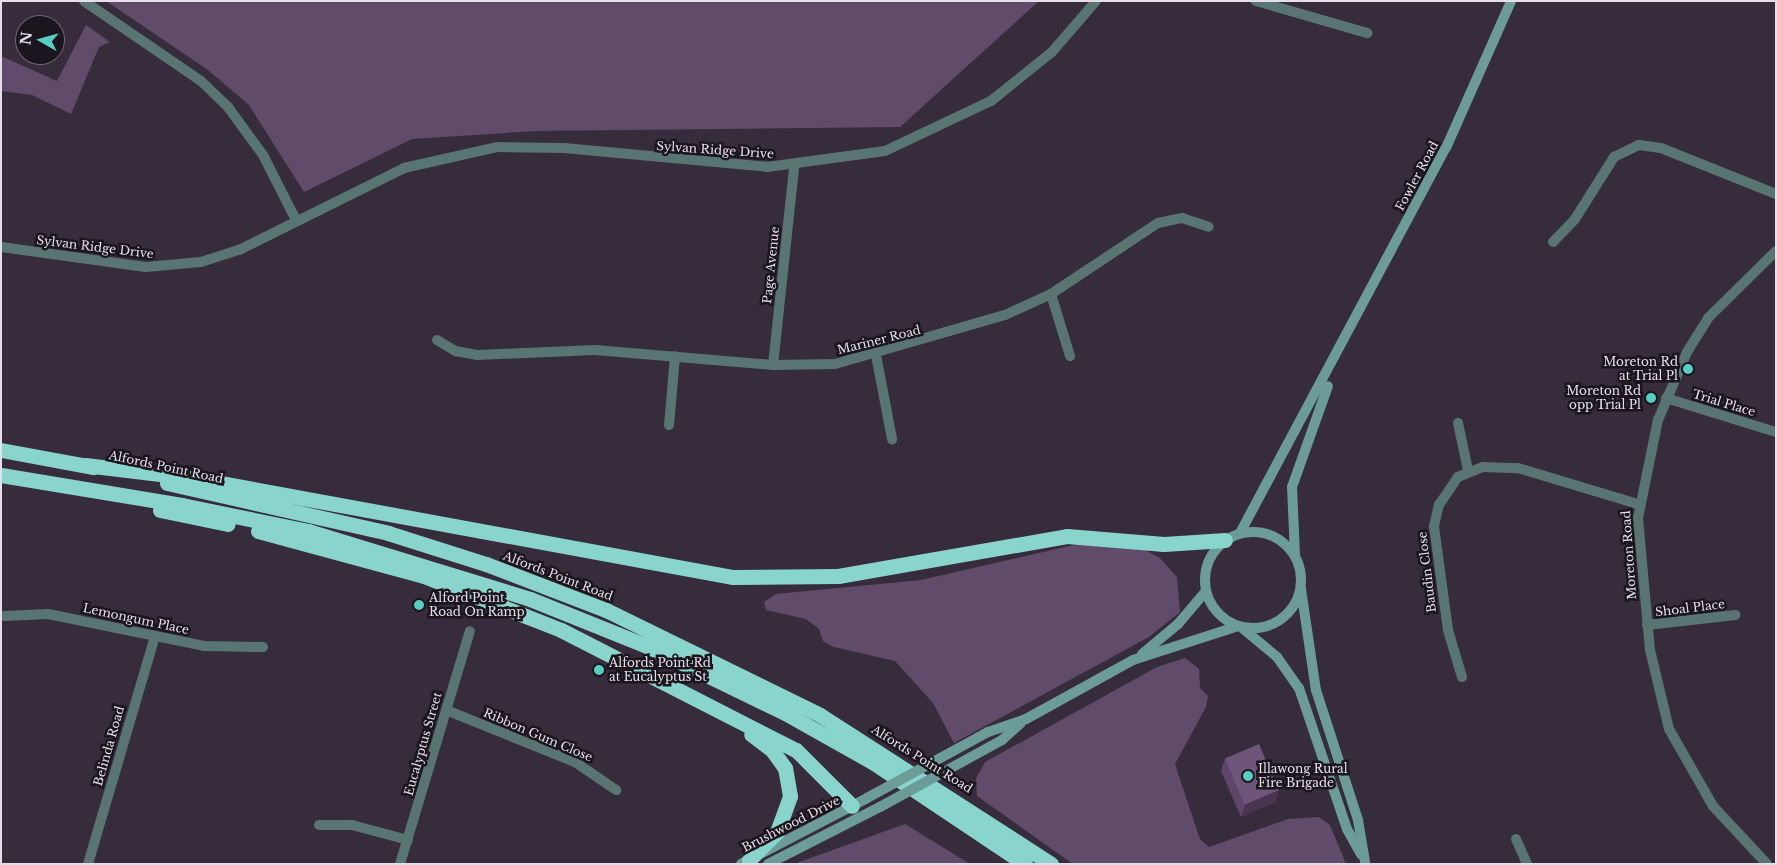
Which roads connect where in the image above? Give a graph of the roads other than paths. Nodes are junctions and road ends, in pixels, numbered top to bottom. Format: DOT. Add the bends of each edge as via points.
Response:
graph roads {
  1 [pos="84,1"];
  2 [pos="1096,1"];
  3 [pos="1256,1"];
  4 [pos="1511,1"];
  5 [pos="1367,33"];
  6 [pos="794,167"];
  7 [pos="1776,194"];
  8 [pos="296,220"];
  9 [pos="1209,227"];
  10 [pos="1553,242"];
  11 [pos="1,247"];
  12 [pos="1776,251"];
  13 [pos="1051,294"];
  14 [pos="436,340"];
  15 [pos="876,355"];
  16 [pos="675,356"];
  17 [pos="1070,356"];
  18 [pos="1336,358"];
  19 [pos="773,365"];
  20 [pos="1666,398"];
  21 [pos="1458,423"];
  22 [pos="669,425"];
  23 [pos="1776,432"];
  24 [pos="892,438"];
  25 [pos="1,450"];
  26 [pos="85,465"];
  27 [pos="1468,470"];
  28 [pos="1,475"];
  29 [pos="82,490"];
  30 [pos="1638,504"];
  31 [pos="1240,533"];
  32 [pos="1225,540"];
  33 [pos="1296,557"];
  34 [pos="1301,583"];
  35 [pos="1206,591"];
  36 [pos="1735,615"];
  37 [pos="4,616"];
  38 [pos="1647,625"];
  39 [pos="1239,626"];
  40 [pos="470,631"];
  41 [pos="155,636"];
  42 [pos="263,647"];
  43 [pos="1133,660"];
  44 [pos="1462,678"];
  45 [pos="446,710"];
  46 [pos="1026,719"];
  47 [pos="732,720"];
  48 [pos="616,790"];
  49 [pos="852,806"];
  50 [pos="876,809"];
  51 [pos="319,825"];
  52 [pos="1516,839"];
  53 [pos="408,840"];
  54 [pos="745,862"];
  55 [pos="1366,863"];
  56 [pos="88,864"];
  57 [pos="400,864"];
  58 [pos="768,864"];
  59 [pos="1025,864"];
  60 [pos="1051,864"];
  61 [pos="1527,864"];
  62 [pos="1767,864"];
  1 -- 8 [label="street" via="201,81 228,107 263,155"];
  2 -- 6 [label="street, Sylvan Ridge Drive" via="1052,52 991,101 885,150"];
  3 -- 5 [label="street"];
  4 -- 18 [label="street, Fowler Road" via="1474,93"];
  6 -- 8 [label="street, Sylvan Ridge Drive" via="497,147 404,168"];
  6 -- 19 [label="street, Page Avenue"];
  7 -- 10 [label="street" via="1668,150 1639,145 1610,162 1575,219"];
  8 -- 11 [label="street, Sylvan Ridge Drive" via="239,250 182,266 128,266"];
  9 -- 13 [label="street, Mariner Road" via="1182,218 1158,223"];
  12 -- 20 [label="street, Moreton Road" via="1708,318"];
  13 -- 15 [label="street, Mariner Road" via="987,322"];
  13 -- 17 [label="street"];
  14 -- 16 [label="street, Mariner Road" via="455,351 477,355 586,350"];
  15 -- 19 [label="street, Mariner Road" via="835,364"];
  15 -- 24 [label="street"];
  16 -- 19 [label="street, Mariner Road"];
  16 -- 22 [label="street"];
  18 -- 31 [label="street, Fowler Road"];
  18 -- 33 [label="street, Fowler Road" via="1292,487"];
  20 -- 23 [label="street, Trial Place"];
  20 -- 30 [label="street, Moreton Road"];
  21 -- 27 [label="street"];
  25 -- 26 [label="highway, Alfords Point Road"];
  26 -- 32 [label="highway" via="193,478 733,577 838,576 1067,536 1164,544"];
  26 -- 60 [label="highway, Alfords Point Road" via="337,520 469,559 582,600 686,646 820,715"];
  27 -- 30 [label="street" via="1518,468"];
  27 -- 44 [label="street, Baudin Close" via="1438,504 1434,526 1448,630"];
  28 -- 29 [label="highway"];
  29 -- 47 [label="highway" via="317,544 439,582 561,630"];
  29 -- 59 [label="highway" via="191,506 326,536 457,574 578,617 707,674 825,735"];
  30 -- 38 [label="street, Moreton Road"];
  31 -- 32 [label="street"];
  31 -- 33 [label="street" via="1272,535"];
  32 -- 35 [label="street" via="1208,563"];
  33 -- 34 [label="street"];
  34 -- 39 [label="street" via="1293,606 1276,622"];
  34 -- 55 [label="street" via="1316,690 1358,820"];
  35 -- 39 [label="street" via="1224,618"];
  35 -- 43 [label="street, Brushwood Drive" via="1178,624"];
  36 -- 38 [label="street, Shoal Place"];
  37 -- 41 [label="street, Lemongum Place" via="48,614"];
  38 -- 62 [label="street, Moreton Road" via="1659,701 1679,748 1713,806"];
  39 -- 43 [label="street, Brushwood Drive"];
  39 -- 55 [label="street" via="1281,662 1299,688 1348,829"];
  40 -- 45 [label="street, Eucalyptus Street"];
  41 -- 42 [label="street, Lemongum Place" via="218,648"];
  41 -- 56 [label="street, Belinda Road"];
  43 -- 46 [label="street, Brushwood Drive"];
  45 -- 48 [label="street, Ribbon Gum Close" via="575,762"];
  45 -- 53 [label="street, Eucalyptus Street"];
  46 -- 49 [label="street, Brushwood Drive, bridge" via="988,732"];
  46 -- 50 [label="street, Brushwood Drive, bridge" via="1002,740"];
  47 -- 49 [label="highway" via="796,750"];
  47 -- 54 [label="highway" via="772,750 790,786 782,823"];
  49 -- 50 [label="street, Brushwood Drive"];
  49 -- 54 [label="street, Brushwood Drive"];
  50 -- 58 [label="street, Brushwood Drive"];
  51 -- 53 [label="street" via="352,825"];
  52 -- 61 [label="street"];
  53 -- 57 [label="street, Eucalyptus Street"];
}
